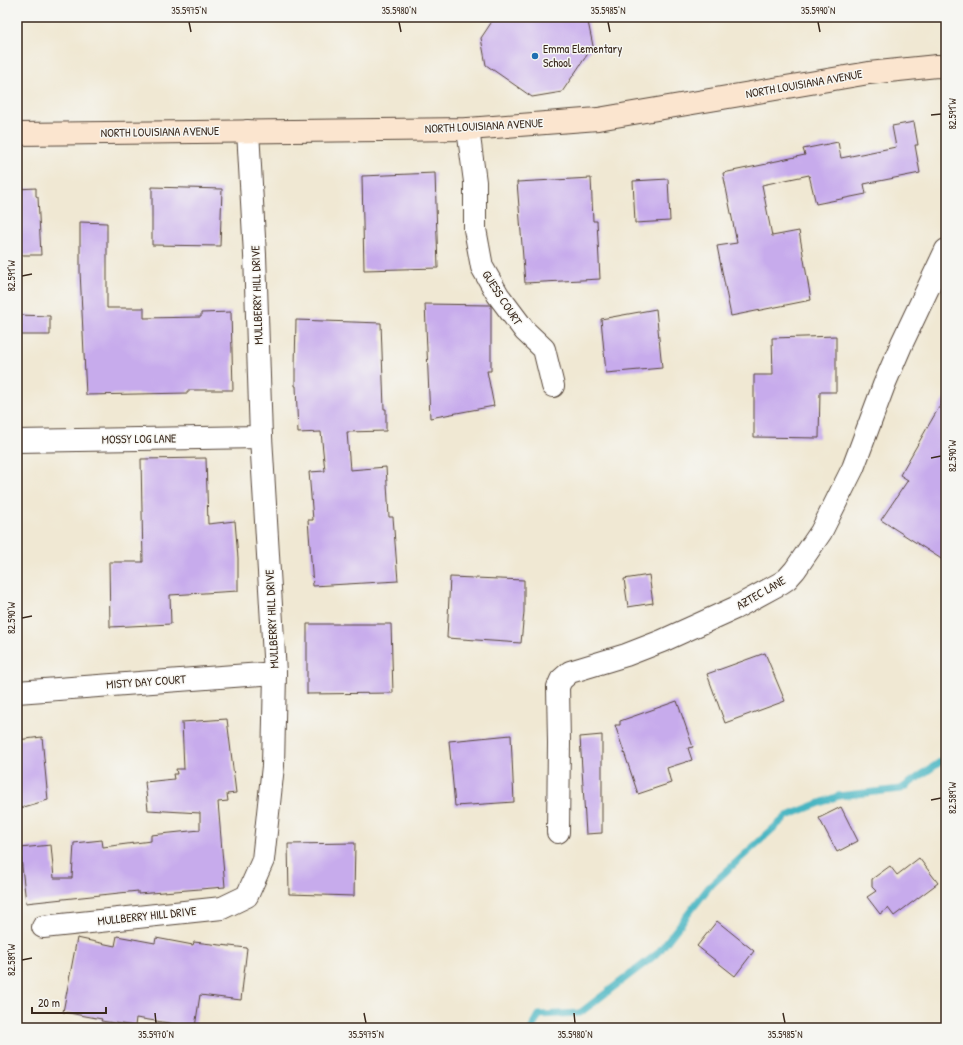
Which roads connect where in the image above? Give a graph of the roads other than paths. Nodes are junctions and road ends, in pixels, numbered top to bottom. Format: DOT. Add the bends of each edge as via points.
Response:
graph roads {
  1 [pos="946,67"];
  2 [pos="468,129"];
  3 [pos="248,131"];
  4 [pos="17,134"];
  5 [pos="946,250"];
  6 [pos="553,386"];
  7 [pos="261,437"];
  8 [pos="17,441"];
  9 [pos="275,673"];
  10 [pos="17,692"];
  11 [pos="558,832"];
  12 [pos="43,926"];
  1 -- 2 [label="street, NORTH LOUISIANA AVENUE" via="869,73 598,119"];
  2 -- 3 [label="street, NORTH LOUISIANA AVENUE"];
  2 -- 6 [label="street, GUESS COURT" via="475,182 475,229 482,267 498,295 525,331 544,349"];
  3 -- 4 [label="street, NORTH LOUISIANA AVENUE"];
  3 -- 7 [label="street, MULLBERRY HILL DRIVE" via="256,255"];
  5 -- 11 [label="street, AZTEC LANE" via="902,343 852,468 821,532 787,579 686,631 641,650 570,672 561,680 558,687"];
  7 -- 8 [label="street, MOSSY LOG LANE"];
  7 -- 9 [label="street, MULLBERRY HILL DRIVE"];
  9 -- 10 [label="street, MISTY DAY COURT"];
  9 -- 12 [label="street, MULLBERRY HILL DRIVE" via="273,766 263,860 247,896 222,908"];
}
